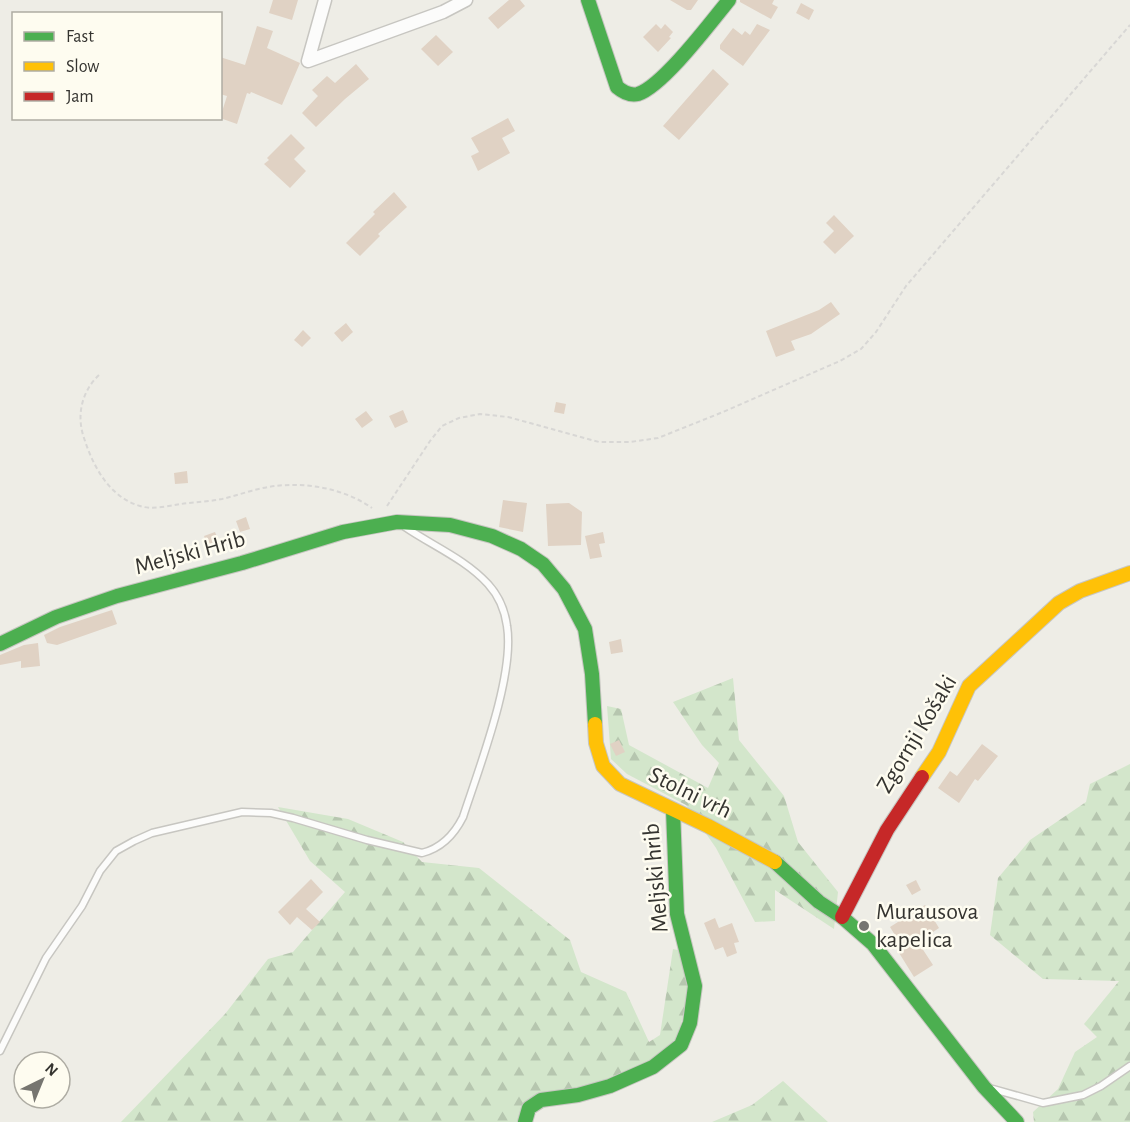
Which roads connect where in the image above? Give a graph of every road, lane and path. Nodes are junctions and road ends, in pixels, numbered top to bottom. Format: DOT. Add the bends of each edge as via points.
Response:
graph roads {
  1 [pos="325,0"];
  2 [pos="466,0"];
  3 [pos="588,0"];
  4 [pos="729,0"];
  5 [pos="1130,25"];
  6 [pos="99,375"];
  7 [pos="387,507"];
  8 [pos="375,511"];
  9 [pos="397,522"];
  10 [pos="1130,573"];
  11 [pos="0,644"];
  12 [pos="673,810"];
  13 [pos="842,917"];
  14 [pos="0,1051"];
  15 [pos="1130,1066"];
  16 [pos="984,1087"];
  17 [pos="525,1122"];
  18 [pos="1017,1122"];
  1 -- 2 [label="street" via="308,61"];
  3 -- 4 [label="street" via="617,87 625,93 637,94 649,89"];
  5 -- 7 [label="path" via="906,286 861,350 658,438 599,442 508,417 480,414 459,418 442,426"];
  6 -- 8 [label="path" via="84,394 80,410 83,436 102,478 127,501 142,507 165,506 219,500 275,486 313,486 352,497"];
  9 -- 11 [label="street, Meljski Hrib" via="343,532 117,596 56,617"];
  9 -- 12 [label="street, Stolni vrh" via="450,525 492,536 543,564 564,589 585,629 596,743 603,766 620,784"];
  9 -- 14 [label="lane" via="454,556 489,585 500,602 507,625 501,692 457,829 446,841 423,853 293,818 242,812 152,833 134,841 116,851 100,871 82,906 46,958"];
  10 -- 13 [label="street, Zgornji Košaki" via="1059,603 969,686 939,752 892,822"];
  12 -- 13 [label="street, Stolni vrh" via="772,860"];
  12 -- 17 [label="street, Meljski hrib" via="677,914 695,986 690,1023 681,1045 653,1067 610,1086 542,1100 530,1108"];
  13 -- 16 [label="street, Stolni vrh" via="873,944"];
  15 -- 16 [label="lane" via="1083,1095 1043,1102"];
  16 -- 18 [label="street, Stolni vrh"];
}
